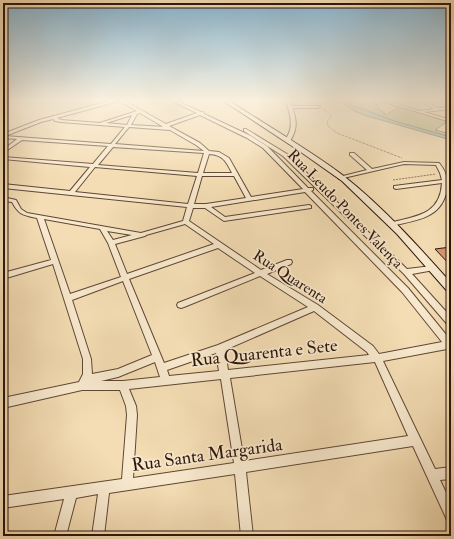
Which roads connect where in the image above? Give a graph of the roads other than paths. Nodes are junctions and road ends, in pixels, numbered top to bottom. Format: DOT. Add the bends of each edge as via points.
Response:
graph roads {
  1 [pos="34,125"];
  2 [pos="115,125"];
  3 [pos="227,125"];
  4 [pos="234,125"];
  5 [pos="264,125"];
  6 [pos="295,125"];
  7 [pos="128,126"];
  8 [pos="164,126"];
  9 [pos="170,129"];
  10 [pos="3,136"];
  11 [pos="22,138"];
  12 [pos="288,140"];
  13 [pos="113,145"];
  14 [pos="207,151"];
  15 [pos="3,152"];
  16 [pos="352,154"];
  17 [pos="3,158"];
  18 [pos="95,166"];
  19 [pos="371,171"];
  20 [pos="234,174"];
  21 [pos="199,175"];
  22 [pos="341,178"];
  23 [pos="445,181"];
  24 [pos="3,186"];
  25 [pos="14,187"];
  26 [pos="319,187"];
  27 [pos="396,188"];
  28 [pos="308,189"];
  29 [pos="72,192"];
  30 [pos="249,198"];
  31 [pos="3,199"];
  32 [pos="191,206"];
  33 [pos="206,206"];
  34 [pos="309,207"];
  35 [pos="40,217"];
  36 [pos="186,222"];
  37 [pos="391,224"];
  38 [pos="102,227"];
  39 [pos="143,235"];
  40 [pos="111,243"];
  41 [pos="219,245"];
  42 [pos="55,261"];
  43 [pos="289,262"];
  44 [pos="432,268"];
  45 [pos="406,272"];
  46 [pos="260,274"];
  47 [pos="3,276"];
  48 [pos="124,279"];
  49 [pos="451,289"];
  50 [pos="68,298"];
  51 [pos="181,305"];
  52 [pos="315,307"];
  53 [pos="451,323"];
  54 [pos="450,344"];
  55 [pos="220,348"];
  56 [pos="157,357"];
  57 [pos="377,358"];
  58 [pos="162,368"];
  59 [pos="225,373"];
  60 [pos="164,380"];
  61 [pos="84,383"];
  62 [pos="123,385"];
  63 [pos="3,404"];
  64 [pos="416,440"];
  65 [pos="240,469"];
  66 [pos="451,473"];
  67 [pos="432,475"];
  68 [pos="127,484"];
  69 [pos="104,489"];
  70 [pos="71,494"];
  71 [pos="3,502"];
  72 [pos="451,516"];
  73 [pos="60,536"];
  74 [pos="98,536"];
  75 [pos="248,536"];
  1 -- 10 [label="street"];
  2 -- 7 [label="street"];
  3 -- 28 [label="street, Rua Leudo Pontes Valença" via="265,147"];
  4 -- 26 [label="street" via="274,146"];
  5 -- 12 [label="main road"];
  6 -- 12 [label="street"];
  7 -- 9 [label="street"];
  7 -- 13 [label="street"];
  8 -- 9 [label="street"];
  9 -- 14 [label="street"];
  10 -- 11 [label="street"];
  11 -- 13 [label="street"];
  11 -- 15 [label="street"];
  12 -- 22 [label="main road"];
  13 -- 14 [label="street"];
  13 -- 18 [label="street"];
  14 -- 20 [label="street" via="224,156"];
  14 -- 21 [label="street"];
  16 -- 19 [label="street"];
  17 -- 18 [label="street"];
  18 -- 21 [label="street"];
  18 -- 29 [label="street"];
  19 -- 22 [label="street"];
  19 -- 23 [label="street" via="410,162 434,162 444,173"];
  20 -- 21 [label="street"];
  20 -- 30 [label="street"];
  21 -- 32 [label="street"];
  22 -- 37 [label="main road"];
  23 -- 27 [label="street"];
  23 -- 37 [label="street" via="444,199 435,210"];
  24 -- 25 [label="street"];
  25 -- 29 [label="street"];
  25 -- 31 [label="street"];
  26 -- 28 [label="street"];
  26 -- 45 [label="street"];
  28 -- 30 [label="street"];
  28 -- 54 [label="street, Rua Leudo Pontes Valença" via="405,290"];
  29 -- 32 [label="street"];
  30 -- 33 [label="street"];
  31 -- 35 [label="street" via="14,201 21,212"];
  32 -- 33 [label="street"];
  32 -- 36 [label="street"];
  33 -- 34 [label="street" via="221,218 228,219"];
  35 -- 38 [label="street"];
  35 -- 42 [label="street"];
  36 -- 39 [label="street"];
  36 -- 41 [label="street, Rua Quarenta"];
  37 -- 44 [label="main road"];
  38 -- 39 [label="street"];
  38 -- 40 [label="street"];
  39 -- 40 [label="street"];
  40 -- 48 [label="street"];
  41 -- 46 [label="street, Rua Quarenta"];
  41 -- 48 [label="street"];
  42 -- 47 [label="street"];
  42 -- 50 [label="street"];
  43 -- 46 [label="street"];
  44 -- 45 [label="street"];
  44 -- 49 [label="main road"];
  45 -- 53 [label="street"];
  46 -- 51 [label="street"];
  46 -- 52 [label="street, Rua Quarenta"];
  48 -- 50 [label="street"];
  48 -- 56 [label="street"];
  50 -- 61 [label="street" via="88,359 89,366"];
  52 -- 55 [label="street"];
  52 -- 57 [label="street, Rua Quarenta" via="362,341"];
  54 -- 57 [label="street, Rua Quarenta e Sete"];
  55 -- 58 [label="street"];
  55 -- 59 [label="street"];
  56 -- 58 [label="street"];
  56 -- 61 [label="street"];
  57 -- 59 [label="street, Rua Quarenta e Sete"];
  57 -- 64 [label="street, Rua Quarenta"];
  58 -- 60 [label="street"];
  59 -- 60 [label="street, Rua Quarenta e Sete"];
  59 -- 65 [label="street"];
  60 -- 62 [label="street, Rua Quarenta e Sete"];
  61 -- 62 [label="street, Rua Quarenta e Sete"];
  61 -- 63 [label="street"];
  62 -- 68 [label="street" via="132,415"];
  64 -- 65 [label="street, Rua Santa Margarida"];
  64 -- 67 [label="street, Rua Quarenta"];
  65 -- 68 [label="street, Rua Santa Margarida"];
  65 -- 75 [label="street"];
  66 -- 67 [label="street"];
  67 -- 72 [label="street, Rua Quarenta"];
  68 -- 69 [label="street, Rua Santa Margarida"];
  69 -- 70 [label="street, Rua Santa Margarida"];
  69 -- 74 [label="street"];
  70 -- 71 [label="street, Rua Santa Margarida"];
  70 -- 73 [label="street"];
}
